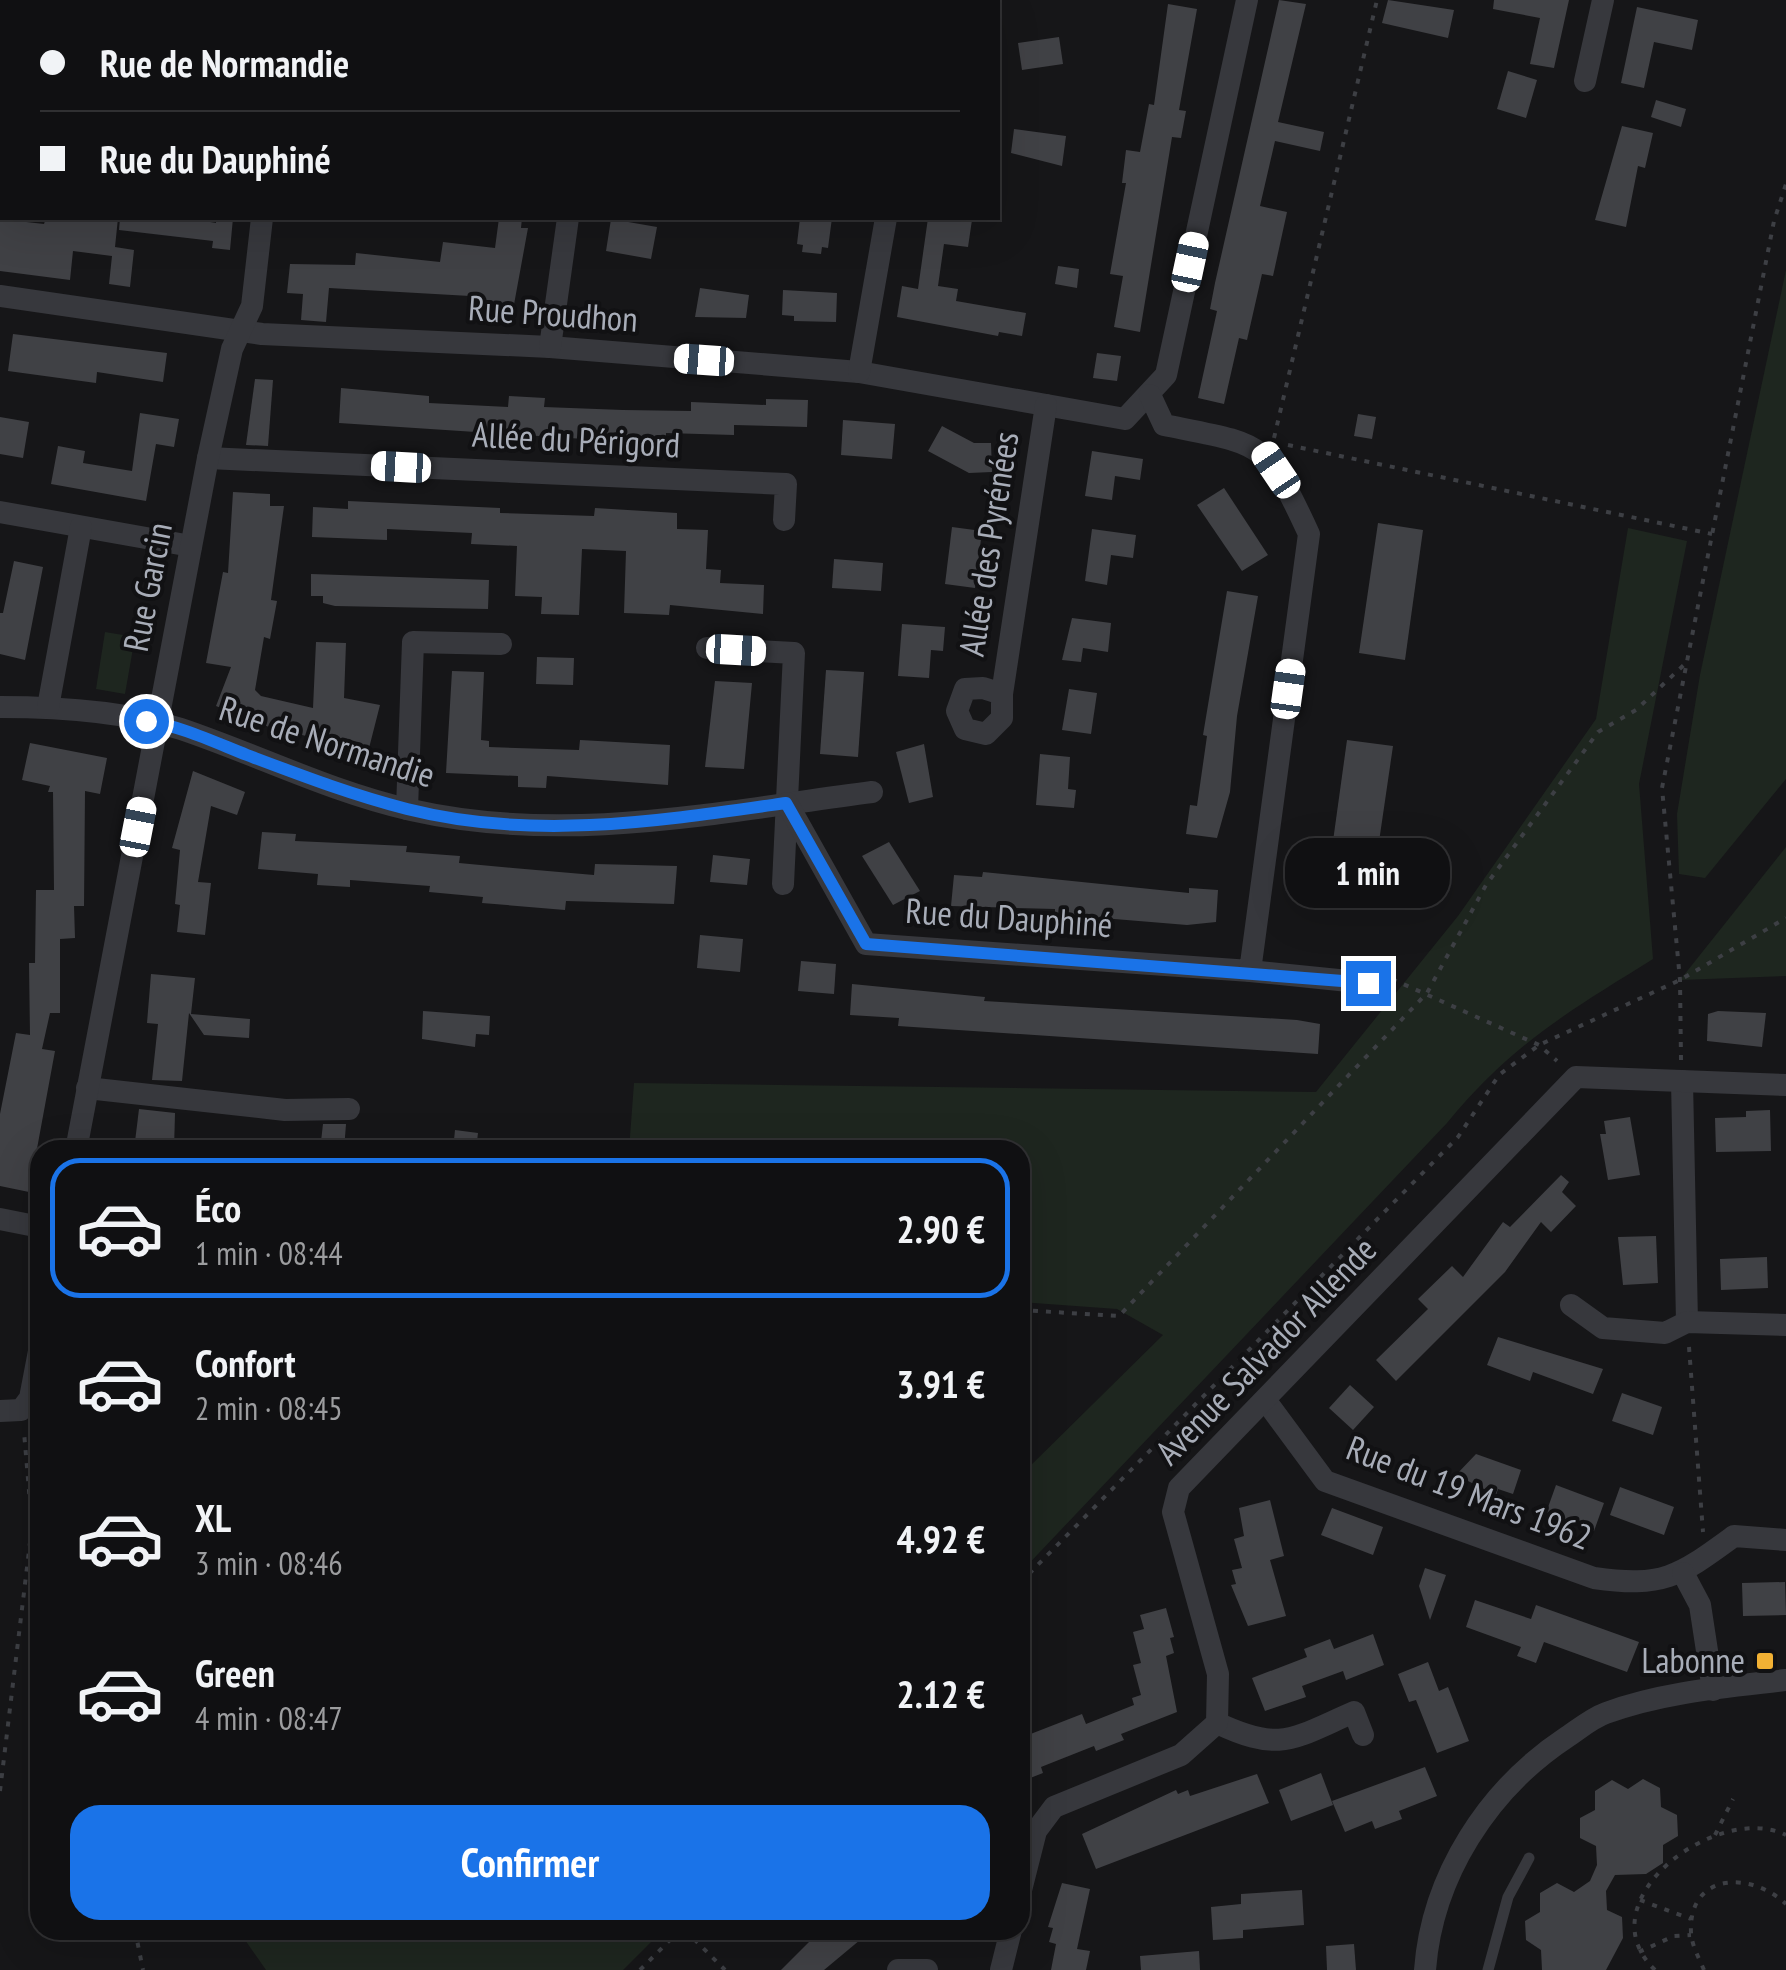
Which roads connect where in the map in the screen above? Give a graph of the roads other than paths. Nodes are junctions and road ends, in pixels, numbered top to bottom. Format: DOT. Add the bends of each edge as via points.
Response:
graph roads {
  1 [pos="1247,0"];
  2 [pos="1603,0"];
  3 [pos="1586,81"];
  4 [pos="262,220"];
  5 [pos="568,220"];
  6 [pos="886,220"];
  7 [pos="0,296"];
  8 [pos="241,332"];
  9 [pos="550,347"];
  10 [pos="859,372"];
  11 [pos="1150,394"];
  12 [pos="1046,405"];
  13 [pos="208,458"];
  14 [pos="0,512"];
  15 [pos="784,520"];
  16 [pos="81,527"];
  17 [pos="191,546"];
  18 [pos="500,644"];
  19 [pos="707,648"];
  20 [pos="1002,694"];
  21 [pos="0,707"];
  22 [pos="48,707"];
  23 [pos="158,723"];
  24 [pos="872,792"];
  25 [pos="786,803"];
  26 [pos="408,809"];
  27 [pos="783,884"];
  28 [pos="1250,971"];
  29 [pos="1368,983"];
  30 [pos="1682,1081"];
  31 [pos="1786,1085"];
  32 [pos="87,1088"];
  33 [pos="349,1109"];
  34 [pos="78,1140"];
  35 [pos="0,1219"];
  36 [pos="30,1225"];
  37 [pos="1570,1305"];
  38 [pos="1687,1322"];
  39 [pos="1786,1325"];
  40 [pos="30,1372"];
  41 [pos="1266,1401"];
  42 [pos="17,1406"];
  43 [pos="1786,1540"];
  44 [pos="1683,1573"];
  45 [pos="1786,1680"];
  46 [pos="1713,1690"];
  47 [pos="1217,1723"];
  48 [pos="1363,1736"];
  49 [pos="1030,1855"];
  50 [pos="1529,1858"];
  51 [pos="1008,1940"];
  52 [pos="898,1970"];
  53 [pos="927,1970"];
  54 [pos="1001,1970"];
  55 [pos="1426,1970"];
  56 [pos="1488,1970"];
  1 -- 11 [label="street" via="1166,374"];
  2 -- 3 [label="street"];
  4 -- 8 [label="street, Rue Garcin" via="252,306"];
  5 -- 9 [label="street"];
  6 -- 10 [label="street"];
  7 -- 8 [label="street, Rue Proudhon"];
  8 -- 9 [label="street, Rue Proudhon"];
  8 -- 13 [label="street, Rue Garcin"];
  9 -- 10 [label="street, Rue Proudhon"];
  10 -- 12 [label="street, Rue Proudhon"];
  11 -- 12 [label="street, Rue Proudhon" via="1125,419"];
  11 -- 28 [label="street" via="1164,425 1244,441 1264,453 1309,534"];
  12 -- 20 [label="street, Allée des Pyrénées"];
  13 -- 15 [label="street, Allée du Périgord" via="786,484"];
  13 -- 17 [label="street, Rue Garcin"];
  14 -- 16 [label="street"];
  16 -- 17 [label="street"];
  16 -- 22 [label="street"];
  17 -- 23 [label="street, Rue Garcin"];
  18 -- 26 [label="street" via="413,642 405,654"];
  19 -- 25 [label="street" via="794,654"];
  21 -- 22 [label="street, Rue de Normandie"];
  22 -- 23 [label="street, Rue de Normandie"];
  23 -- 26 [label="street, Rue de Normandie"];
  23 -- 32 [label="street, Rue Garcin"];
  24 -- 25 [label="street, Rue de Normandie"];
  25 -- 26 [label="street, Rue de Normandie" via="645,824 532,827"];
  25 -- 27 [label="street"];
  25 -- 28 [label="street, Rue du Dauphiné" via="866,944"];
  28 -- 29 [label="street, Rue du Dauphiné"];
  30 -- 31 [label="street"];
  30 -- 38 [label="street"];
  30 -- 41 [label="street, Avenue Salvador Allende" via="1576,1078"];
  32 -- 33 [label="street" via="284,1110"];
  32 -- 34 [label="street, Rue Garcin"];
  35 -- 36 [label="street"];
  37 -- 38 [label="street" via="1603,1328 1665,1334"];
  38 -- 39 [label="street"];
  40 -- 42 [label="street"];
  41 -- 44 [label="street, Rue du 19 Mars 1962" via="1325,1481 1594,1578 1637,1584"];
  41 -- 47 [label="street, Avenue Salvador Allende" via="1178,1488 1172,1512 1218,1674"];
  43 -- 44 [label="street" via="1734,1536"];
  44 -- 46 [label="street" via="1700,1605"];
  45 -- 46 [label="street"];
  46 -- 55 [label="street" via="1603,1714 1529,1762 1468,1835 1428,1929"];
  47 -- 48 [label="street" via="1258,1742 1298,1737 1354,1712"];
  47 -- 49 [label="street" via="1181,1755 1054,1806 1036,1831"];
  50 -- 56 [label="lane" via="1508,1897"];
  51 -- 54 [label="street"];
  52 -- 53 [label="street"];
}
